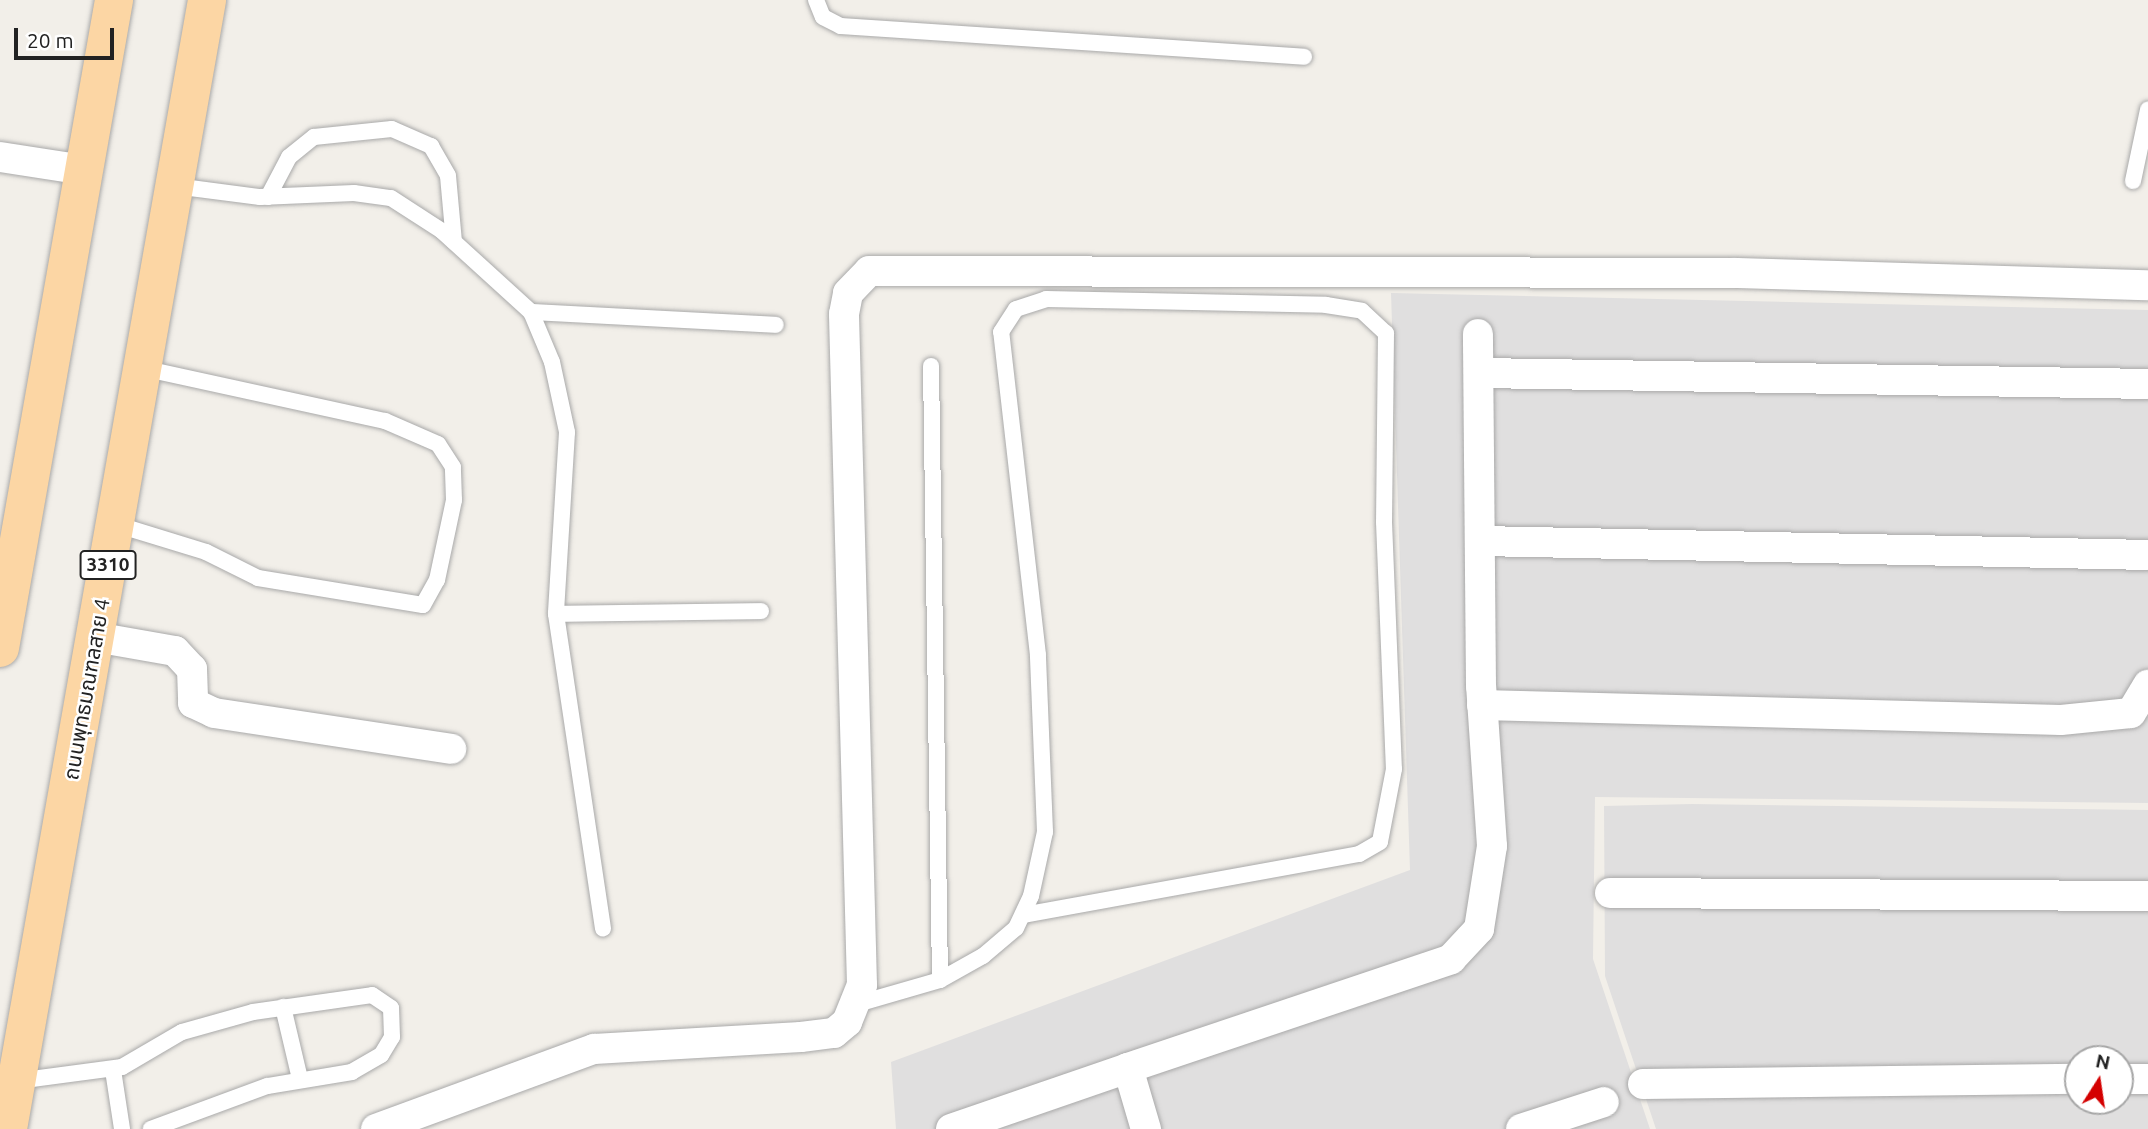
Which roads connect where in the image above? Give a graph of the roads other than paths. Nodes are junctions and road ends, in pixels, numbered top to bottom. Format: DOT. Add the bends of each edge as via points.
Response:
graph roads {
  1 [pos="114,0"];
  2 [pos="207,0"];
  3 [pos="816,0"];
  4 [pos="1304,57"];
  5 [pos="2148,110"];
  6 [pos="0,157"];
  7 [pos="84,170"];
  8 [pos="2133,181"];
  9 [pos="174,186"];
  10 [pos="268,197"];
  11 [pos="454,242"];
  12 [pos="2148,285"];
  13 [pos="531,312"];
  14 [pos="776,325"];
  15 [pos="1478,334"];
  16 [pos="931,366"];
  17 [pos="142,368"];
  18 [pos="1480,373"];
  19 [pos="2148,384"];
  20 [pos="115,524"];
  21 [pos="1480,541"];
  22 [pos="2148,555"];
  23 [pos="761,611"];
  24 [pos="556,614"];
  25 [pos="95,637"];
  26 [pos="0,648"];
  27 [pos="2148,685"];
  28 [pos="1482,705"];
  29 [pos="451,749"];
  30 [pos="1609,893"];
  31 [pos="2148,896"];
  32 [pos="1022,915"];
  33 [pos="603,929"];
  34 [pos="940,980"];
  35 [pos="857,1004"];
  36 [pos="283,1007"];
  37 [pos="1128,1068"];
  38 [pos="113,1070"];
  39 [pos="300,1079"];
  40 [pos="2064,1079"];
  41 [pos="17,1081"];
  42 [pos="1643,1083"];
  43 [pos="1604,1102"];
  44 [pos="8,1129"];
  45 [pos="122,1129"];
  46 [pos="151,1129"];
  47 [pos="376,1129"];
  48 [pos="951,1129"];
  49 [pos="1146,1129"];
  50 [pos="1521,1129"];
  1 -- 7 [label="main road"];
  2 -- 9 [label="main road, ถนนพุทธมณฑลสาย 4 / 3310"];
  3 -- 4 [label="lane" via="823,18 842,26"];
  5 -- 8 [label="lane"];
  6 -- 7 [label="street"];
  7 -- 26 [label="main road"];
  9 -- 10 [label="lane"];
  9 -- 17 [label="main road, ถนนพุทธมณฑลสาย 4 / 3310"];
  10 -- 11 [label="lane" via="354,193 391,198"];
  10 -- 11 [label="lane" via="289,157 314,137 392,129 431,146 448,176"];
  11 -- 13 [label="lane"];
  12 -- 35 [label="street" via="1723,272 869,271 848,293 845,314 862,985"];
  13 -- 14 [label="lane"];
  13 -- 24 [label="lane" via="552,362 568,432"];
  15 -- 18 [label="street"];
  16 -- 34 [label="lane"];
  17 -- 20 [label="main road, ถนนพุทธมณฑลสาย 4 / 3310"];
  17 -- 20 [label="lane" via="385,421 439,444 453,467 454,500 437,580 423,605 258,578 206,552"];
  18 -- 19 [label="street"];
  18 -- 21 [label="street"];
  20 -- 25 [label="main road, ถนนพุทธมณฑลสาย 4 / 3310"];
  21 -- 22 [label="street"];
  21 -- 28 [label="street"];
  23 -- 24 [label="lane"];
  24 -- 33 [label="lane"];
  25 -- 29 [label="street" via="175,651 192,669 193,703 214,713"];
  25 -- 41 [label="main road, ถนนพุทธมณฑลสาย 4 / 3310"];
  27 -- 28 [label="street" via="2131,713 2061,720"];
  28 -- 37 [label="street" via="1492,846 1488,903 1468,947 1404,976"];
  30 -- 31 [label="street"];
  32 -- 32 [label="lane" via="1045,832 1025,504 1000,332 1016,309 1046,299 1326,305 1362,311 1386,333 1384,522 1394,769 1380,842 1359,854"];
  32 -- 34 [label="lane" via="984,956"];
  34 -- 35 [label="lane"];
  35 -- 47 [label="street" via="834,1033 594,1049"];
  36 -- 38 [label="lane" via="181,1032"];
  36 -- 39 [label="lane"];
  36 -- 39 [label="lane" via="372,995 391,1008 392,1037 381,1055 352,1072"];
  37 -- 48 [label="street"];
  37 -- 49 [label="street"];
  38 -- 41 [label="lane"];
  38 -- 45 [label="lane"];
  39 -- 46 [label="lane"];
  40 -- 42 [label="street"];
  41 -- 44 [label="main road, ถนนพุทธมณฑลสาย 4 / 3310"];
  43 -- 50 [label="street"];
}
